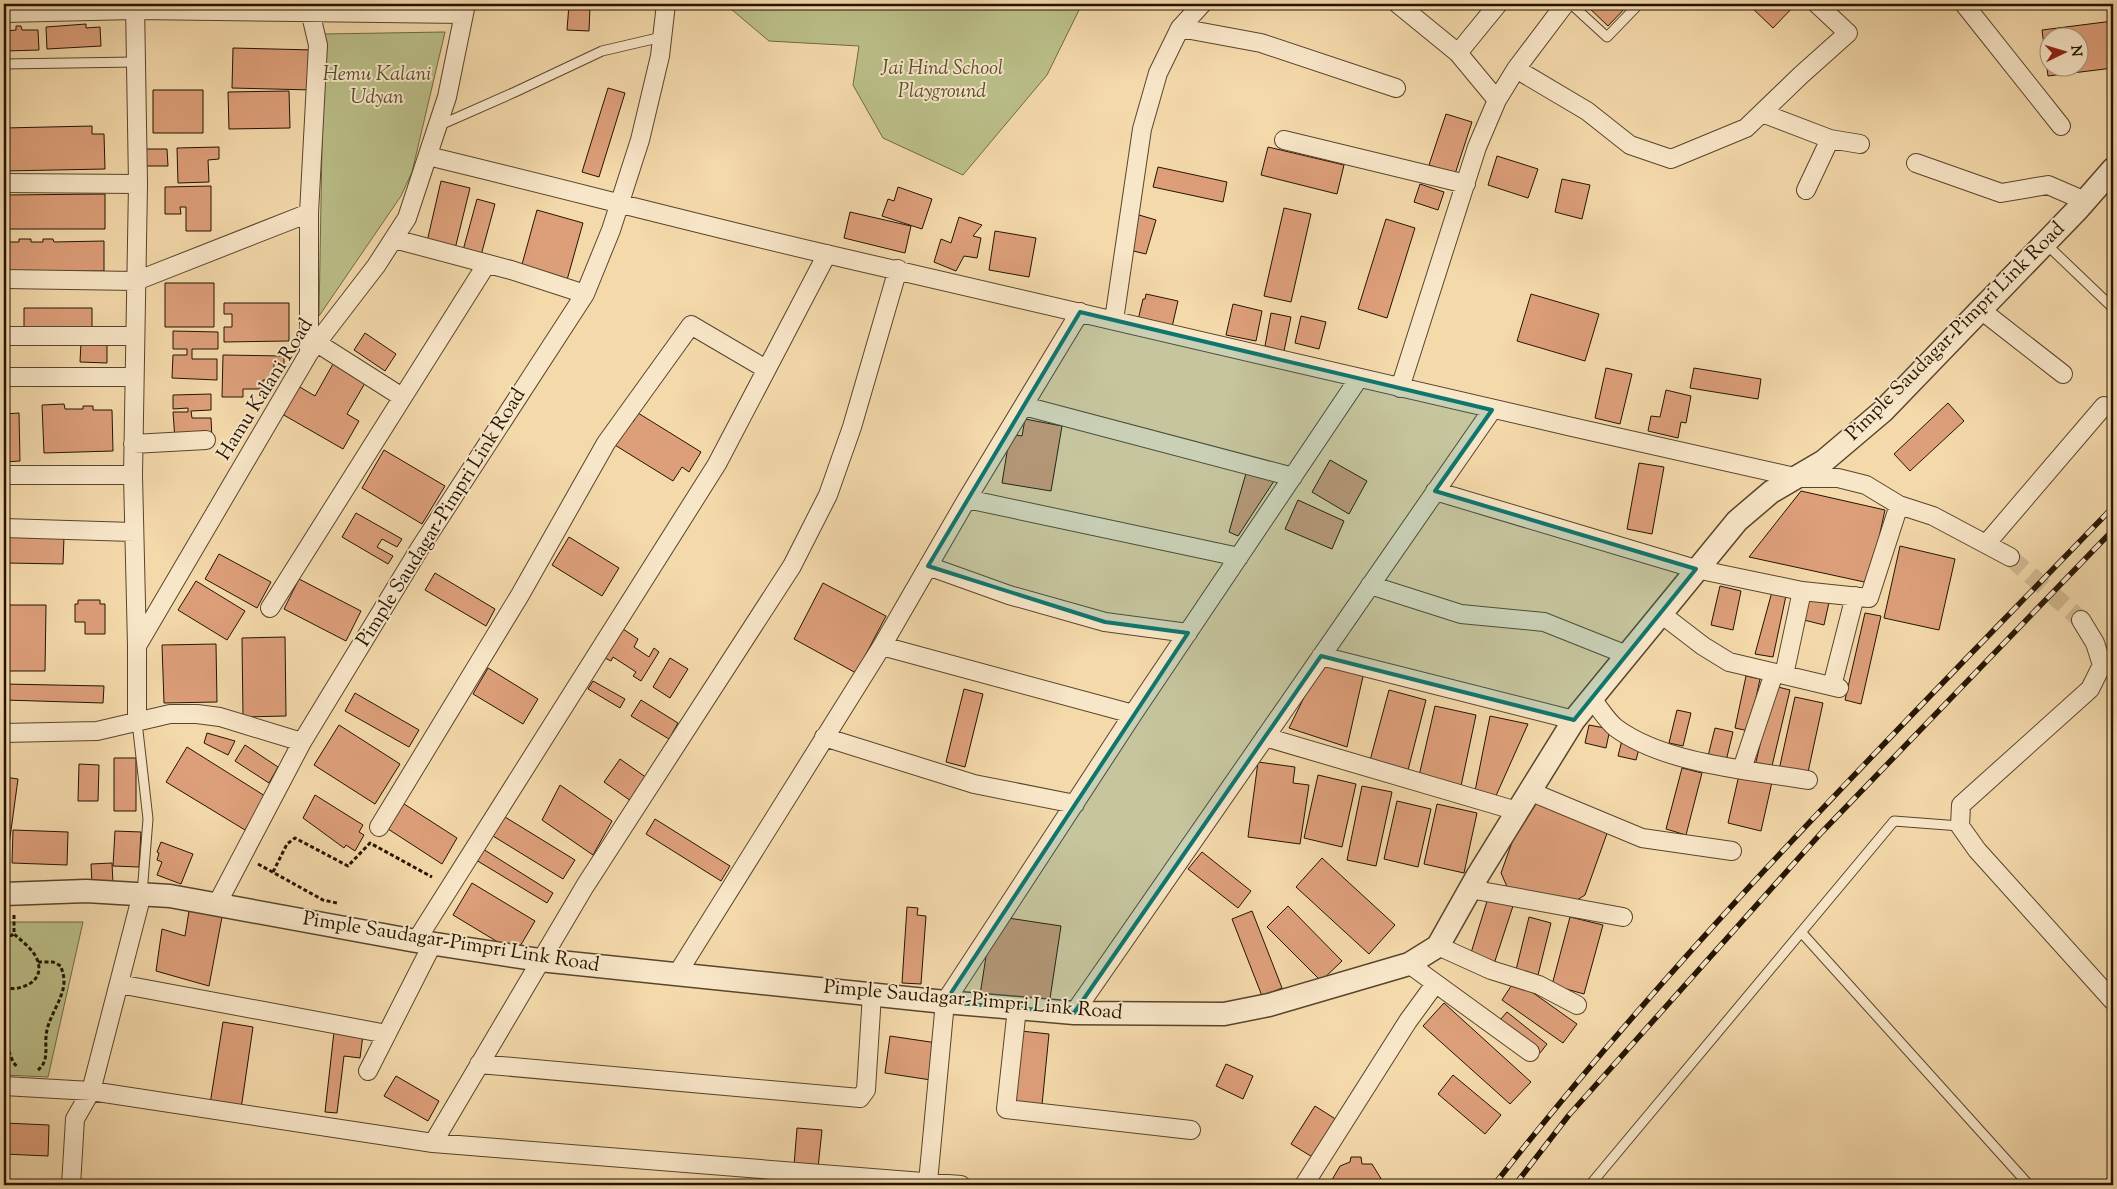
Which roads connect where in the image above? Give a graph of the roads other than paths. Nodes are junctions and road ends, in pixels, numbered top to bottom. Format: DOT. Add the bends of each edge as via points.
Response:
graph roads {
  1 [pos="666,4"];
  2 [pos="1202,4"];
  3 [pos="1398,4"];
  4 [pos="1498,4"];
  5 [pos="1564,4"];
  6 [pos="1571,4"];
  7 [pos="1639,4"];
  8 [pos="1817,4"];
  9 [pos="1964,4"];
  10 [pos="135,7"];
  11 [pos="465,9"];
  12 [pos="310,11"];
  13 [pos="4,14"];
  14 [pos="1180,28"];
  15 [pos="662,37"];
  16 [pos="1458,53"];
  17 [pos="136,62"];
  18 [pos="4,64"];
  19 [pos="1516,69"];
  20 [pos="1396,88"];
  21 [pos="1497,100"];
  22 [pos="1762,113"];
  23 [pos="438,126"];
  24 [pos="2061,126"];
  25 [pos="1830,139"];
  26 [pos="1284,140"];
  27 [pos="1860,144"];
  28 [pos="428,156"];
  29 [pos="1916,164"];
  30 [pos="2113,169"];
  31 [pos="4,182"];
  32 [pos="138,184"];
  33 [pos="1466,184"];
  34 [pos="1806,190"];
  35 [pos="2085,201"];
  36 [pos="620,202"];
  37 [pos="309,213"];
  38 [pos="394,239"];
  39 [pos="2045,243"];
  40 [pos="827,254"];
  41 [pos="486,265"];
  42 [pos="898,269"];
  43 [pos="4,280"];
  44 [pos="136,281"];
  45 [pos="585,294"];
  46 [pos="2113,308"];
  47 [pos="1981,310"];
  48 [pos="1080,312"];
  49 [pos="1114,320"];
  50 [pos="4,336"];
  51 [pos="135,336"];
  52 [pos="313,348"];
  53 [pos="766,369"];
  54 [pos="2063,374"];
  55 [pos="4,377"];
  56 [pos="134,378"];
  57 [pos="1359,378"];
  58 [pos="1400,388"];
  59 [pos="402,397"];
  60 [pos="1024,406"];
  61 [pos="2104,406"];
  62 [pos="1492,410"];
  63 [pos="206,440"];
  64 [pos="133,444"];
  65 [pos="4,475"];
  66 [pos="133,475"];
  67 [pos="1293,476"];
  68 [pos="1799,478"];
  69 [pos="1435,491"];
  70 [pos="967,499"];
  71 [pos="1899,505"];
  72 [pos="4,528"];
  73 [pos="133,532"];
  74 [pos="1986,544"];
  75 [pos="1239,557"];
  76 [pos="2010,557"];
  77 [pos="928,566"];
  78 [pos="1696,569"];
  79 [pos="1370,585"];
  80 [pos="1802,591"];
  81 [pos="1855,596"];
  82 [pos="270,608"];
  83 [pos="1660,613"];
  84 [pos="2081,620"];
  85 [pos="1188,633"];
  86 [pos="137,646"];
  87 [pos="882,646"];
  88 [pos="1626,655"];
  89 [pos="1321,656"];
  90 [pos="1779,674"];
  91 [pos="1591,698"];
  92 [pos="1133,714"];
  93 [pos="1574,720"];
  94 [pos="137,722"];
  95 [pos="4,733"];
  96 [pos="1265,737"];
  97 [pos="824,738"];
  98 [pos="302,742"];
  99 [pos="1742,769"];
  100 [pos="1808,780"];
  101 [pos="1529,791"];
  102 [pos="1074,804"];
  103 [pos="1517,811"];
  104 [pos="1960,826"];
  105 [pos="379,827"];
  106 [pos="1732,851"];
  107 [pos="1470,889"];
  108 [pos="8,894"];
  109 [pos="142,894"];
  110 [pos="217,904"];
  111 [pos="1623,917"];
  112 [pos="1801,932"];
  113 [pos="424,942"];
  114 [pos="1438,946"];
  115 [pos="540,960"];
  116 [pos="1409,964"];
  117 [pos="677,974"];
  118 [pos="119,984"];
  119 [pos="1435,984"];
  120 [pos="872,994"];
  121 [pos="2113,1001"];
  122 [pos="945,1002"];
  123 [pos="1577,1005"];
  124 [pos="1017,1008"];
  125 [pos="1074,1013"];
  126 [pos="387,1034"];
  127 [pos="1530,1052"];
  128 [pos="479,1064"];
  129 [pos="368,1071"];
  130 [pos="4,1086"];
  131 [pos="91,1091"];
  132 [pos="1191,1130"];
  133 [pos="433,1143"];
  134 [pos="928,1182"];
  135 [pos="71,1185"];
  136 [pos="961,1185"];
  137 [pos="1304,1185"];
  138 [pos="1590,1185"];
  139 [pos="2029,1185"];
  1 -- 15 [label="street, Pimple Saudagar-Pimpri Link Road"];
  2 -- 14 [label="street"];
  3 -- 16 [label="street"];
  4 -- 16 [label="street"];
  5 -- 19 [label="street"];
  6 -- 7 [label="lane" via="1607,37"];
  8 -- 22 [label="street" via="1848,33"];
  9 -- 24 [label="street"];
  10 -- 12 [label="street"];
  10 -- 13 [label="street"];
  10 -- 17 [label="street"];
  11 -- 12 [label="street"];
  11 -- 23 [label="street, Hamu Kalani Road"];
  12 -- 37 [label="street" via="318,45"];
  14 -- 20 [label="street" via="1261,43"];
  14 -- 49 [label="street" via="1158,73 1142,129"];
  15 -- 23 [label="lane" via="602,51"];
  15 -- 36 [label="street, Pimple Saudagar-Pimpri Link Road" via="640,140"];
  16 -- 21 [label="street"];
  17 -- 18 [label="lane"];
  17 -- 32 [label="street"];
  19 -- 21 [label="street"];
  19 -- 22 [label="street" via="1588,111 1630,145 1671,160 1746,128"];
  21 -- 33 [label="street"];
  22 -- 25 [label="street"];
  23 -- 28 [label="street, Hamu Kalani Road"];
  25 -- 27 [label="street"];
  25 -- 34 [label="street"];
  26 -- 33 [label="street"];
  28 -- 36 [label="street"];
  28 -- 38 [label="street, Hamu Kalani Road" via="408,218"];
  29 -- 35 [label="street" via="2001,193 2048,185"];
  30 -- 35 [label="street, Pimple Saudagar-Pimpri Link Road"];
  31 -- 32 [label="street"];
  32 -- 44 [label="street"];
  33 -- 58 [label="street"];
  35 -- 39 [label="street, Pimple Saudagar-Pimpri Link Road"];
  36 -- 40 [label="street"];
  36 -- 45 [label="street, Pimple Saudagar-Pimpri Link Road"];
  37 -- 44 [label="street"];
  37 -- 52 [label="street"];
  38 -- 41 [label="street"];
  38 -- 52 [label="street, Hamu Kalani Road"];
  39 -- 46 [label="lane"];
  39 -- 47 [label="street, Pimple Saudagar-Pimpri Link Road"];
  40 -- 42 [label="street"];
  40 -- 53 [label="street"];
  41 -- 45 [label="street" via="512,270"];
  41 -- 59 [label="street"];
  42 -- 48 [label="street"];
  42 -- 115 [label="street" via="852,427 828,495 792,566"];
  43 -- 44 [label="street"];
  44 -- 51 [label="street"];
  45 -- 98 [label="street, Pimple Saudagar-Pimpri Link Road" via="420,548"];
  47 -- 54 [label="street"];
  47 -- 68 [label="street, Pimple Saudagar-Pimpri Link Road" via="1883,412 1824,462"];
  48 -- 49 [label="street"];
  48 -- 60 [label="street"];
  49 -- 57 [label="street"];
  50 -- 51 [label="street"];
  51 -- 56 [label="street"];
  52 -- 59 [label="street"];
  52 -- 86 [label="street, Hamu Kalani Road"];
  53 -- 105 [label="street" via="691,325 606,443 520,595"];
  53 -- 113 [label="street" via="717,464"];
  55 -- 56 [label="street"];
  56 -- 64 [label="street"];
  57 -- 58 [label="street"];
  57 -- 67 [label="street"];
  58 -- 62 [label="street"];
  59 -- 82 [label="street"];
  60 -- 67 [label="street"];
  60 -- 70 [label="street"];
  61 -- 74 [label="street"];
  62 -- 68 [label="street"];
  62 -- 69 [label="street"];
  63 -- 64 [label="street"];
  64 -- 66 [label="street"];
  65 -- 66 [label="street"];
  66 -- 73 [label="street"];
  67 -- 75 [label="street"];
  68 -- 71 [label="street" via="1838,478 1866,485"];
  68 -- 78 [label="street, Pimple Saudagar-Pimpri Link Road" via="1771,492 1737,521"];
  69 -- 78 [label="street"];
  69 -- 79 [label="street"];
  70 -- 75 [label="street"];
  70 -- 77 [label="street"];
  71 -- 74 [label="street" via="1932,516"];
  71 -- 81 [label="street" via="1869,598"];
  72 -- 73 [label="street"];
  73 -- 86 [label="street"];
  74 -- 76 [label="street"];
  75 -- 85 [label="street"];
  77 -- 85 [label="street" via="1105,622"];
  77 -- 87 [label="street"];
  78 -- 80 [label="street"];
  78 -- 83 [label="street, Pimple Saudagar-Pimpri Link Road"];
  79 -- 88 [label="street" via="1461,614 1544,622"];
  79 -- 89 [label="street"];
  80 -- 81 [label="street"];
  80 -- 90 [label="street"];
  81 -- 90 [label="street" via="1836,687"];
  83 -- 88 [label="street, Pimple Saudagar-Pimpri Link Road"];
  83 -- 90 [label="street" via="1730,662"];
  84 -- 104 [label="street" via="2095,643 2102,665 2090,689 1961,805"];
  85 -- 92 [label="street"];
  86 -- 94 [label="street"];
  87 -- 92 [label="street"];
  87 -- 97 [label="street"];
  88 -- 91 [label="street, Pimple Saudagar-Pimpri Link Road"];
  89 -- 93 [label="street"];
  89 -- 96 [label="street"];
  90 -- 99 [label="street"];
  91 -- 93 [label="street, Pimple Saudagar-Pimpri Link Road"];
  91 -- 99 [label="street" via="1614,726 1630,737 1682,758"];
  92 -- 102 [label="street"];
  93 -- 101 [label="street, Pimple Saudagar-Pimpri Link Road"];
  94 -- 95 [label="street" via="97,730"];
  94 -- 98 [label="street" via="170,714 197,714 220,717"];
  94 -- 109 [label="lane" via="148,819"];
  96 -- 103 [label="street"];
  96 -- 125 [label="street"];
  97 -- 102 [label="street" via="974,784"];
  97 -- 117 [label="street"];
  98 -- 110 [label="street, Pimple Saudagar-Pimpri Link Road"];
  99 -- 100 [label="street"];
  101 -- 103 [label="street, Pimple Saudagar-Pimpri Link Road"];
  101 -- 106 [label="street" via="1642,838"];
  102 -- 122 [label="street"];
  103 -- 107 [label="street, Pimple Saudagar-Pimpri Link Road"];
  104 -- 112 [label="lane" via="1894,821"];
  104 -- 121 [label="street" via="1977,850"];
  107 -- 111 [label="street"];
  107 -- 114 [label="street, Pimple Saudagar-Pimpri Link Road"];
  108 -- 109 [label="street, Pimple Saudagar-Pimpri Link Road" via="86,891"];
  109 -- 110 [label="street, Pimple Saudagar-Pimpri Link Road"];
  109 -- 118 [label="street"];
  110 -- 113 [label="street, Pimple Saudagar-Pimpri Link Road"];
  112 -- 138 [label="lane"];
  112 -- 139 [label="lane"];
  113 -- 115 [label="street, Pimple Saudagar-Pimpri Link Road"];
  113 -- 126 [label="street"];
  114 -- 116 [label="street, Pimple Saudagar-Pimpri Link Road"];
  114 -- 123 [label="street" via="1491,970 1539,985"];
  115 -- 117 [label="street, Pimple Saudagar-Pimpri Link Road"];
  115 -- 128 [label="street"];
  116 -- 119 [label="street"];
  116 -- 125 [label="street, Pimple Saudagar-Pimpri Link Road" via="1270,1005 1224,1014"];
  117 -- 120 [label="street, Pimple Saudagar-Pimpri Link Road"];
  118 -- 126 [label="street"];
  118 -- 131 [label="street"];
  119 -- 127 [label="street"];
  119 -- 137 [label="street"];
  120 -- 122 [label="street, Pimple Saudagar-Pimpri Link Road"];
  120 -- 128 [label="street" via="866,1090 860,1098"];
  122 -- 124 [label="street, Pimple Saudagar-Pimpri Link Road"];
  122 -- 134 [label="street"];
  124 -- 125 [label="street, Pimple Saudagar-Pimpri Link Road"];
  124 -- 132 [label="street" via="1006,1109"];
  126 -- 129 [label="street"];
  128 -- 133 [label="street"];
  130 -- 131 [label="street"];
  131 -- 133 [label="street"];
  131 -- 135 [label="street" via="75,1119"];
  133 -- 134 [label="street"];
  134 -- 136 [label="street"];
}
